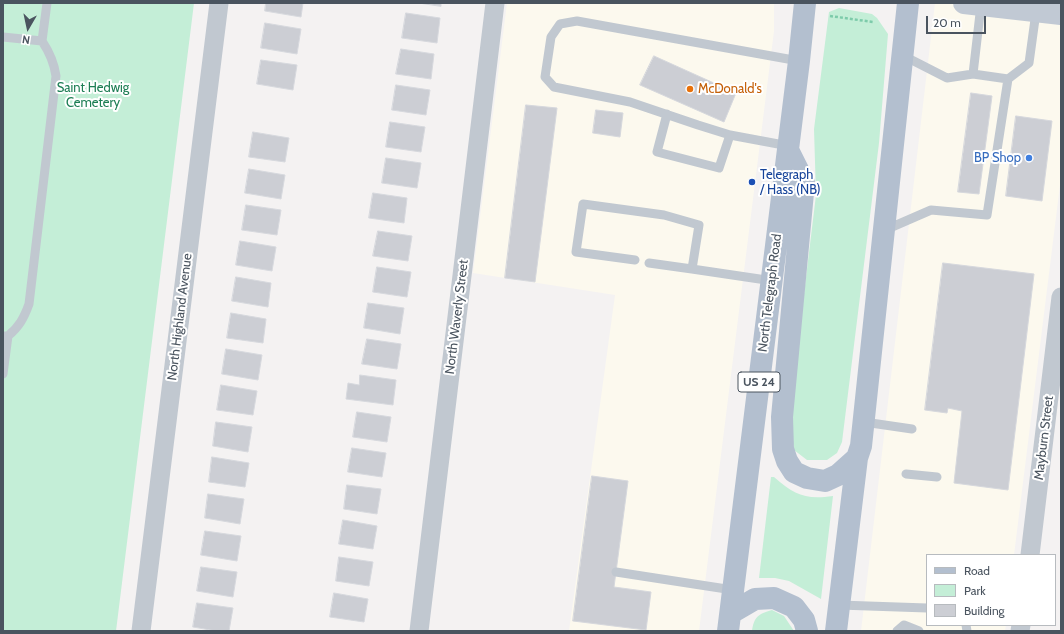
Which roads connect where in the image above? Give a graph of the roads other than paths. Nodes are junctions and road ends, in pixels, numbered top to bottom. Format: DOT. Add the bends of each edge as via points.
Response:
graph roads {
  1 [pos="47,3"];
  2 [pos="219,3"];
  3 [pos="496,3"];
  4 [pos="805,3"];
  5 [pos="908,3"];
  6 [pos="973,4"];
  7 [pos="1036,7"];
  8 [pos="1061,14"];
  9 [pos="3,36"];
  10 [pos="42,41"];
  11 [pos="902,55"];
  12 [pos="799,61"];
  13 [pos="973,74"];
  14 [pos="1008,79"];
  15 [pos="666,114"];
  16 [pos="730,135"];
  17 [pos="788,148"];
  18 [pos="884,230"];
  19 [pos="635,260"];
  20 [pos="649,263"];
  21 [pos="692,269"];
  22 [pos="783,283"];
  23 [pos="1061,297"];
  24 [pos="6,336"];
  25 [pos="3,374"];
  26 [pos="864,422"];
  27 [pos="912,429"];
  28 [pos="858,458"];
  29 [pos="906,474"];
  30 [pos="937,477"];
  31 [pos="1030,554"];
  32 [pos="616,572"];
  33 [pos="733,590"];
  34 [pos="839,605"];
  35 [pos="926,608"];
  36 [pos="729,622"];
  37 [pos="141,631"];
  38 [pos="419,631"];
  39 [pos="807,631"];
  40 [pos="836,631"];
  41 [pos="896,631"];
  42 [pos="919,631"];
  1 -- 10 [label="lane"];
  2 -- 37 [label="street, North Highland Avenue"];
  3 -- 38 [label="street, North Waverly Street"];
  4 -- 12 [label="main road"];
  5 -- 11 [label="main road"];
  6 -- 7 [label="street"];
  6 -- 13 [label="lane"];
  7 -- 8 [label="street"];
  7 -- 14 [label="lane" via="1030,63"];
  9 -- 10 [label="lane"];
  10 -- 24 [label="lane" via="55,64 55,84 29,304 25,317 16,329"];
  11 -- 13 [label="lane" via="947,78"];
  11 -- 18 [label="main road"];
  12 -- 15 [label="lane" via="577,21 560,24 551,37 545,77 554,88 630,102"];
  12 -- 17 [label="main road"];
  13 -- 14 [label="lane"];
  14 -- 18 [label="lane" via="987,215 931,210"];
  15 -- 16 [label="lane"];
  15 -- 16 [label="lane" via="657,152 719,168"];
  16 -- 17 [label="lane"];
  17 -- 22 [label="main road" via="804,182"];
  18 -- 26 [label="main road"];
  19 -- 21 [label="lane" via="576,252 583,204 664,215 698,225"];
  20 -- 21 [label="lane"];
  21 -- 22 [label="lane"];
  22 -- 28 [label="main road" via="782,417 786,461 794,472 807,478 825,481 838,475"];
  22 -- 33 [label="main road, North Telegraph Road / US 24"];
  23 -- 31 [label="street, Mayburn Street"];
  24 -- 25 [label="lane"];
  26 -- 27 [label="lane"];
  26 -- 28 [label="main road"];
  28 -- 34 [label="main road"];
  29 -- 30 [label="lane"];
  32 -- 33 [label="lane"];
  33 -- 36 [label="main road, North Telegraph Road / US 24"];
  34 -- 35 [label="lane"];
  34 -- 40 [label="main road"];
  36 -- 39 [label="main road" via="755,599 774,598 794,607 804,620"];
  41 -- 42 [label="lane" via="904,625"];
}
